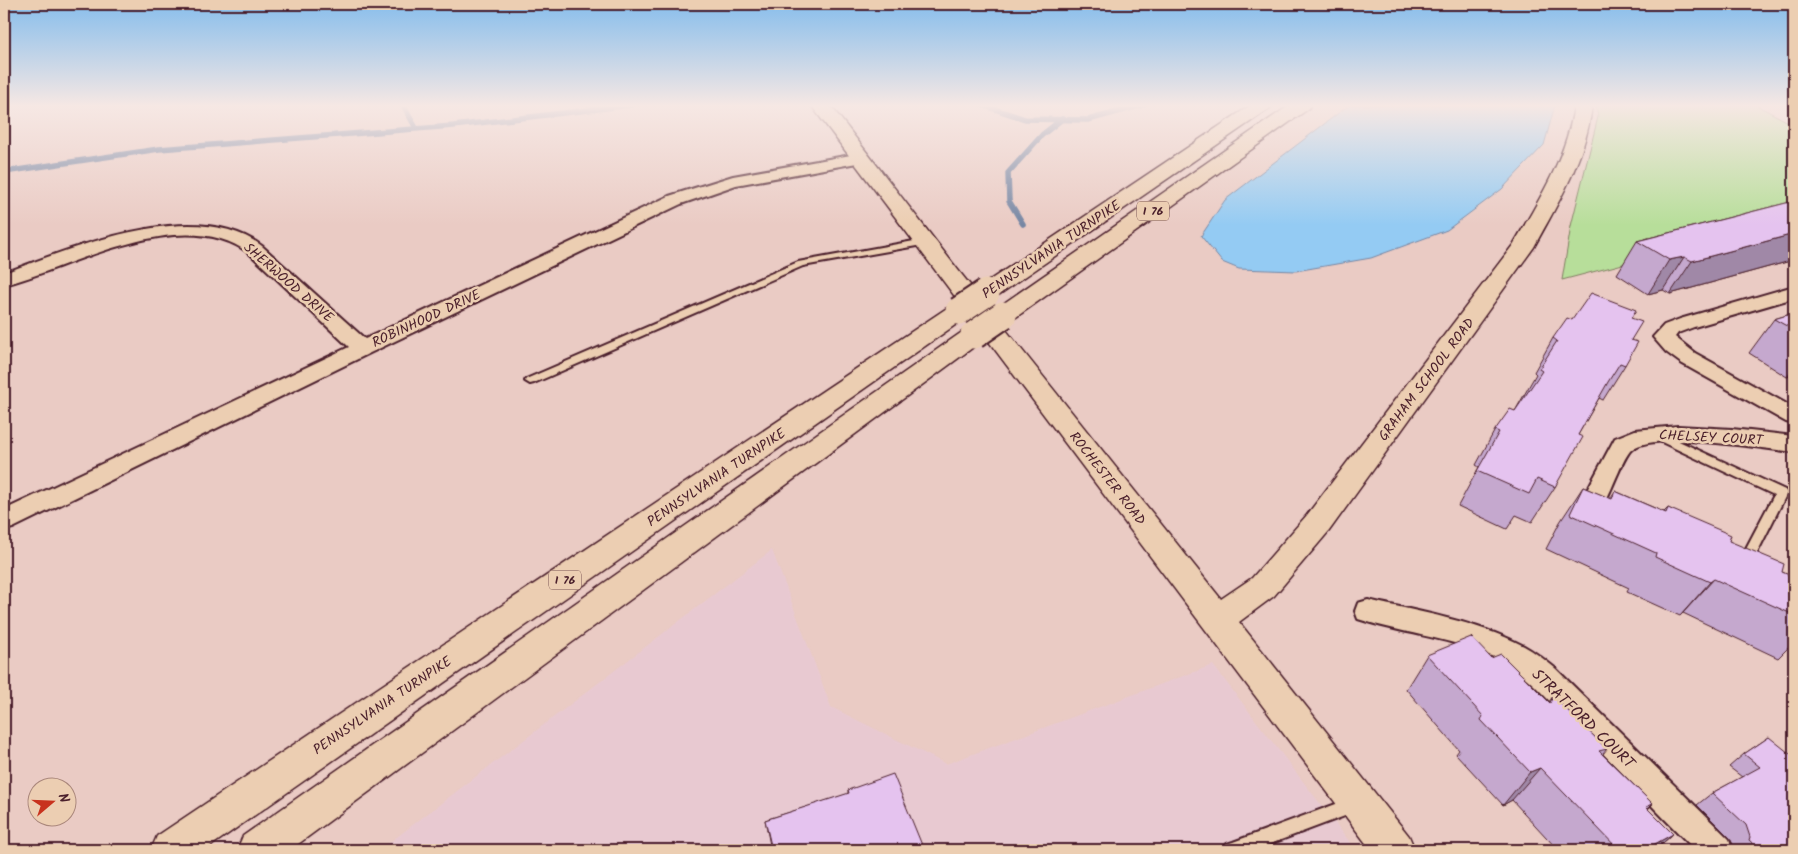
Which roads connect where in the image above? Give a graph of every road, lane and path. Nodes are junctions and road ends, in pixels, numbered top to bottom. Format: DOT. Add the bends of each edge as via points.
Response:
graph roads {
  1 [pos="852,145"];
  2 [pos="1205,145"];
  3 [pos="1245,145"];
  4 [pos="1573,145"];
  5 [pos="862,158"];
  6 [pos="925,242"];
  7 [pos="4,279"];
  8 [pos="1794,292"];
  9 [pos="967,323"];
  10 [pos="363,348"];
  11 [pos="530,381"];
  12 [pos="1794,417"];
  13 [pos="1655,434"];
  14 [pos="1794,444"];
  15 [pos="1603,494"];
  16 [pos="4,521"];
  17 [pos="1730,552"];
  18 [pos="1368,611"];
  19 [pos="1218,619"];
  20 [pos="1359,804"];
  21 [pos="171,850"];
  22 [pos="257,850"];
  23 [pos="1233,850"];
  24 [pos="1395,850"];
  25 [pos="1717,850"];
  1 -- 5 [label="main road, ROCHESTER ROAD"];
  2 -- 9 [label="main road, PENNSYLVANIA TURNPIKE / I 76, bridge" via="986,294"];
  3 -- 9 [label="main road, PENNSYLVANIA TURNPIKE / I 76, bridge" via="1003,315"];
  4 -- 19 [label="main road, GRAHAM SCHOOL ROAD" via="1523,247 1318,523 1263,587"];
  5 -- 6 [label="main road, ROCHESTER ROAD"];
  5 -- 10 [label="street, ROBINHOOD DRIVE" via="733,181 675,200"];
  6 -- 11 [label="lane" via="801,264"];
  6 -- 19 [label="main road, ROCHESTER ROAD"];
  7 -- 10 [label="street, SHERWOOD DRIVE" via="101,245 131,238 163,232 212,231 247,244"];
  8 -- 12 [label="street" via="1688,323 1662,337 1688,358"];
  9 -- 21 [label="main road, PENNSYLVANIA TURNPIKE / I 76"];
  9 -- 22 [label="main road, PENNSYLVANIA TURNPIKE / I 76"];
  10 -- 16 [label="street, ROBINHOOD DRIVE"];
  13 -- 14 [label="street, CHELSEY COURT" via="1741,436"];
  13 -- 15 [label="street, CHELSEY COURT" via="1624,443"];
  13 -- 17 [label="lane" via="1781,493 1748,560"];
  18 -- 25 [label="street, STRATFORD COURT" via="1456,633 1514,654 1545,677"];
  19 -- 20 [label="main road, ROCHESTER ROAD"];
  20 -- 23 [label="lane"];
  20 -- 24 [label="main road, ROCHESTER ROAD"];
}
